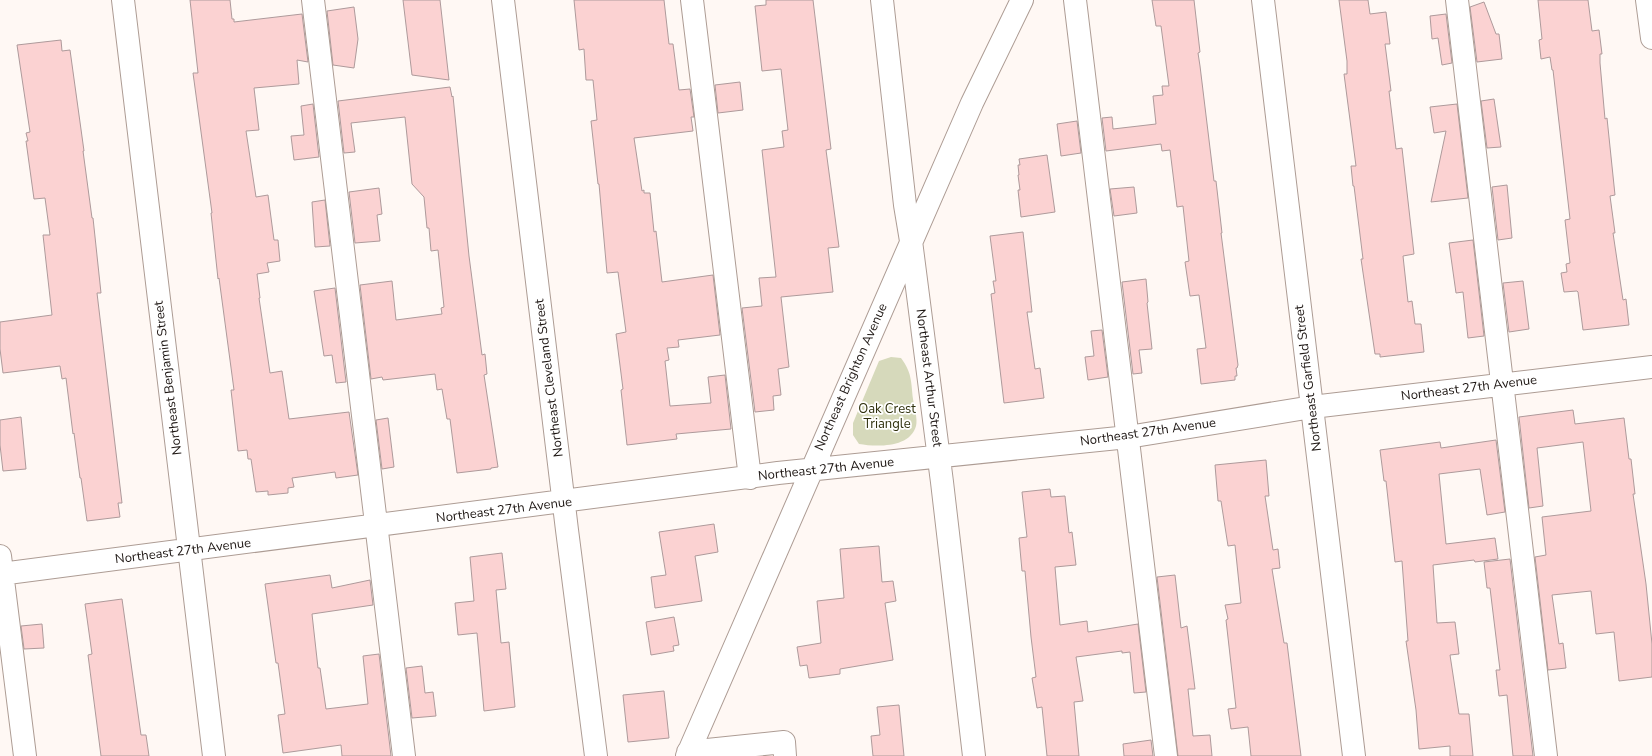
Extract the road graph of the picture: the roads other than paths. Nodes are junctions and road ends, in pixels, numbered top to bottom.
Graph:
1 (123, 0) edge
2 (314, 0) edge
3 (503, 0) edge
4 (692, 0) edge
5 (882, 0) edge
6 (1022, 0) edge
7 (1074, 0) edge
8 (1263, 0) edge
9 (1457, 0) edge
10 (1647, 0) edge
11 (1652, 38) edge
12 (911, 241) junction
13 (1652, 368) edge
14 (1503, 384) junction
15 (1312, 407) junction
16 (1128, 437) junction
17 (939, 457) junction
18 (810, 470) junction
19 (750, 478) junction
20 (563, 502) junction
21 (376, 526) junction
22 (189, 551) junction
23 (1, 568) edge
24 (687, 754) edge
25 (25, 756) edge
26 (214, 756) edge
27 (404, 756) edge
28 (596, 756) edge
29 (785, 756) edge
30 (974, 756) edge
31 (1166, 756) edge
32 (1354, 756) edge
33 (1546, 756) edge

1 - 22 street, Northeast Benjamin Street
2 - 21 street
3 - 20 street, Northeast Cleveland Street
4 - 19 street
5 - 12 street, Northeast Arthur Street
6 - 12 street, Northeast Brighton Avenue
7 - 16 street
8 - 15 street, Northeast Garfield Street
9 - 14 street
10 - 11 street
12 - 17 street, Northeast Arthur Street
12 - 18 street, Northeast Brighton Avenue
13 - 14 street, Northeast 27th Avenue
14 - 15 street, Northeast 27th Avenue
14 - 33 street
15 - 16 street, Northeast 27th Avenue
15 - 32 street, Northeast Garfield Street
16 - 17 street, Northeast 27th Avenue
16 - 31 street
17 - 18 street, Northeast 27th Avenue
17 - 30 street, Northeast Arthur Street
18 - 19 street, Northeast 27th Avenue
18 - 24 street, Northeast Brighton Avenue
19 - 20 street, Northeast 27th Avenue
20 - 21 street, Northeast 27th Avenue
20 - 28 street, Northeast Cleveland Street
21 - 22 street, Northeast 27th Avenue
21 - 27 street
22 - 23 street, Northeast 27th Avenue
22 - 26 street, Northeast Benjamin Street
23 - 25 street
24 - 29 street

